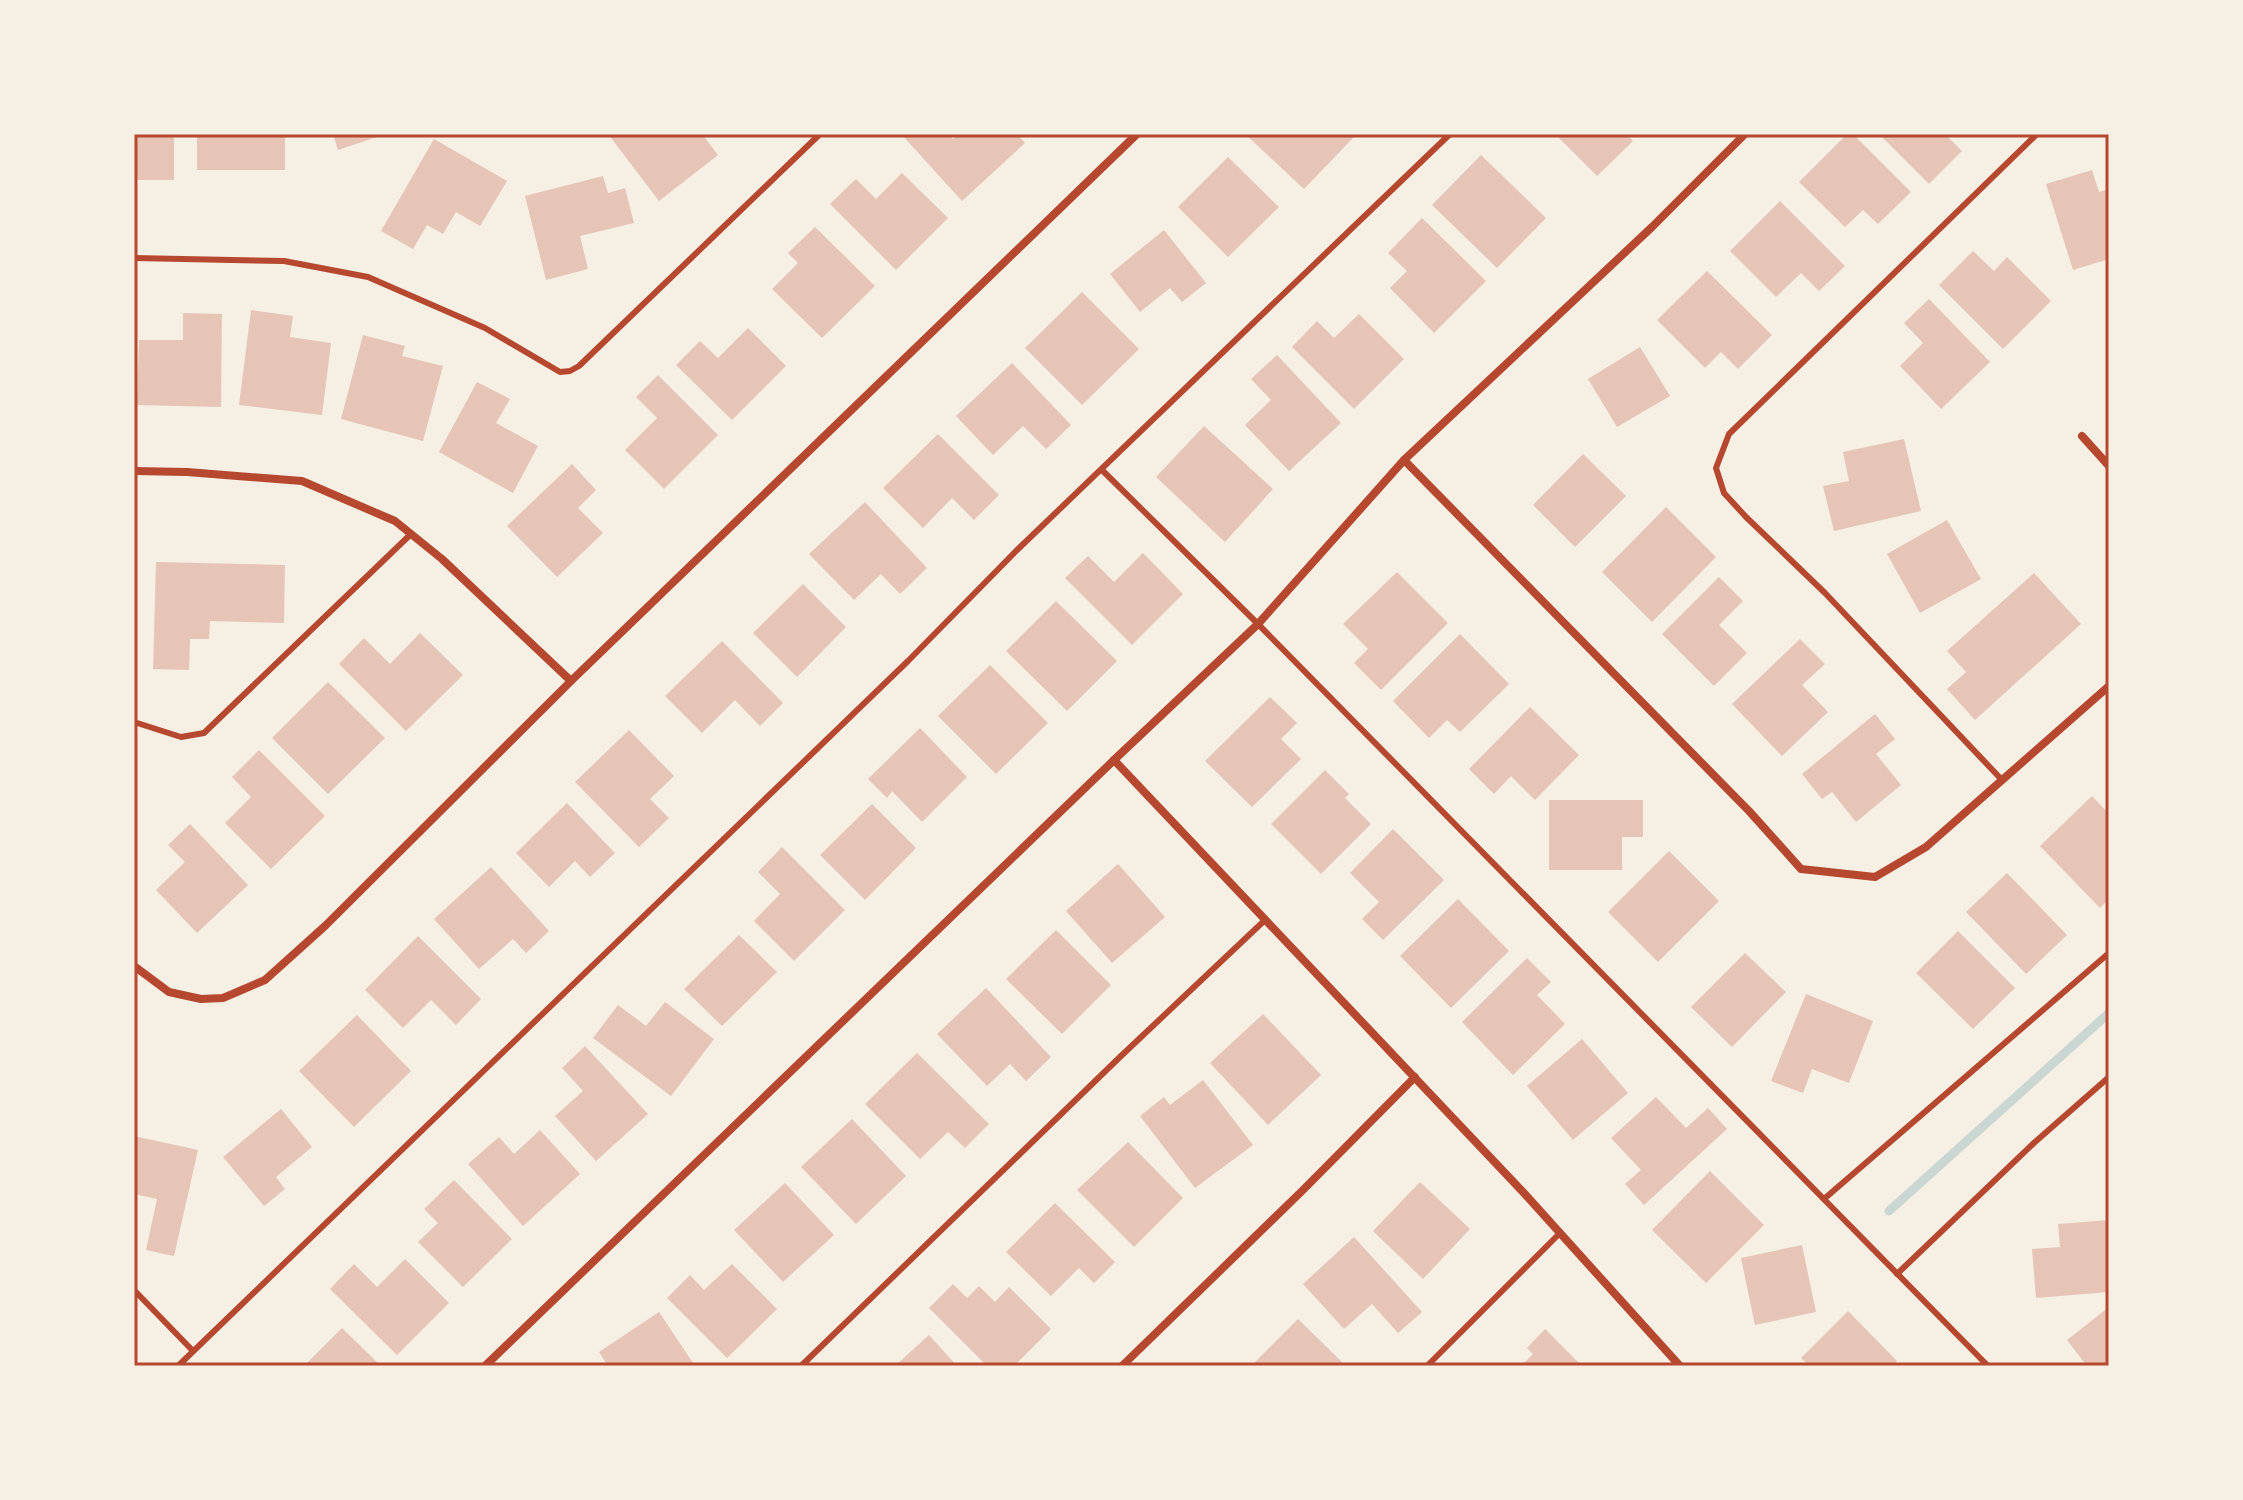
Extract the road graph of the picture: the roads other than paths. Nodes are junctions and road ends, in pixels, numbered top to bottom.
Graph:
1 (820, 134) edge
2 (1137, 134) edge
3 (1450, 134) edge
4 (1745, 134) edge
5 (2037, 134) edge
6 (134, 258) edge
7 (2082, 436) dead end
8 (1404, 460) junction
9 (2109, 466) edge
10 (1102, 470) junction
11 (134, 471) edge
12 (411, 534) junction
13 (1258, 624) junction
14 (571, 681) junction
15 (2109, 686) edge
16 (134, 722) edge
17 (1114, 760) junction
18 (2002, 780) junction
19 (1265, 920) junction
20 (2109, 953) edge
21 (134, 966) edge
22 (1415, 1077) junction
23 (2109, 1077) edge
24 (1824, 1199) junction
25 (1560, 1233) junction
26 (1897, 1274) junction
27 (134, 1290) edge
28 (193, 1351) junction
29 (178, 1366) edge
30 (485, 1366) edge
31 (801, 1366) edge
32 (1122, 1366) edge
33 (1427, 1366) edge
34 (1680, 1366) edge
35 (1988, 1366) edge

1 - 6 lane
2 - 14 street
3 - 10 lane
4 - 8 street
5 - 18 lane
7 - 9 street
8 - 13 street
8 - 18 street
10 - 13 lane
10 - 28 lane
11 - 12 street
12 - 14 street
12 - 16 lane
13 - 17 street
13 - 24 lane
14 - 21 street
15 - 18 street
17 - 19 street
17 - 30 street
19 - 22 street
19 - 31 lane
20 - 24 lane
22 - 25 street
22 - 32 street
23 - 26 lane
24 - 26 lane
25 - 33 lane
25 - 34 street
26 - 35 lane
27 - 28 lane
28 - 29 lane

